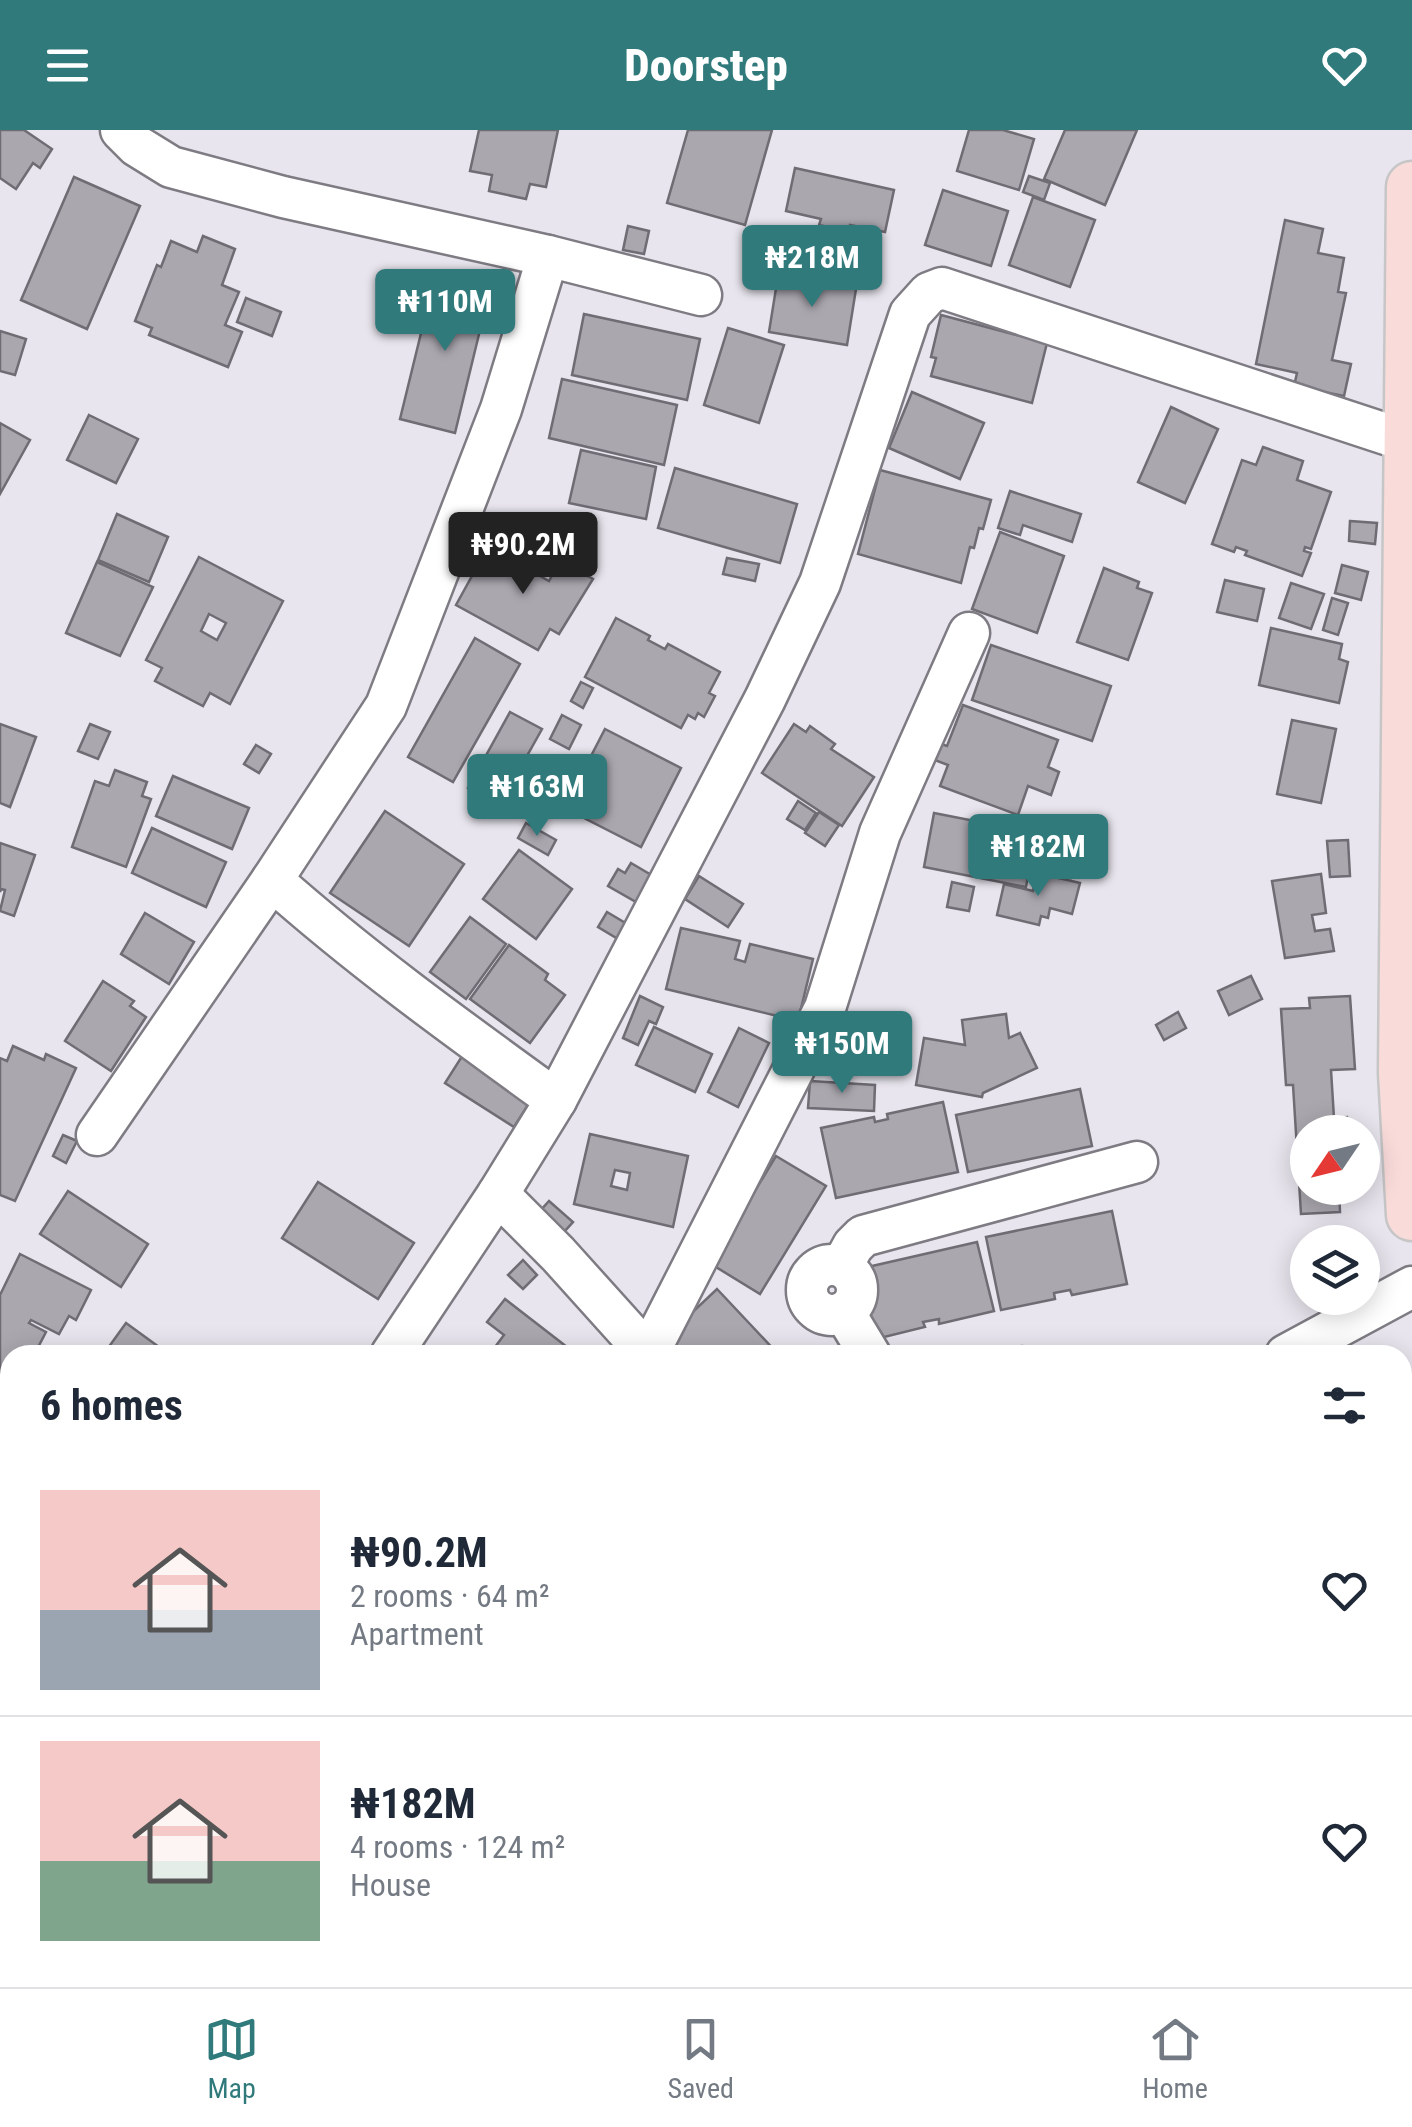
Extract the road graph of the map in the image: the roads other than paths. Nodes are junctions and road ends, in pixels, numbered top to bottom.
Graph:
1 (121, 130) edge
2 (1412, 187) edge
3 (548, 256) junction
4 (701, 295) dead end
5 (1410, 442) edge
6 (970, 633) dead end
7 (1410, 681) edge
8 (272, 880) junction
9 (556, 1100) junction
10 (97, 1136) dead end
11 (1137, 1162) dead end
12 (498, 1194) junction
13 (1412, 1216) edge
14 (1412, 1287) edge
15 (397, 1345) edge
16 (639, 1345) edge
17 (653, 1345) edge
18 (864, 1345) edge
19 (1305, 1345) edge

1 - 3 street
2 - 5 main road
3 - 4 street
3 - 8 street
5 - 7 main road
5 - 9 street
6 - 17 street
7 - 13 main road
8 - 9 street
8 - 10 street
9 - 12 street
11 - 18 street
12 - 15 street
12 - 16 street
14 - 19 street

